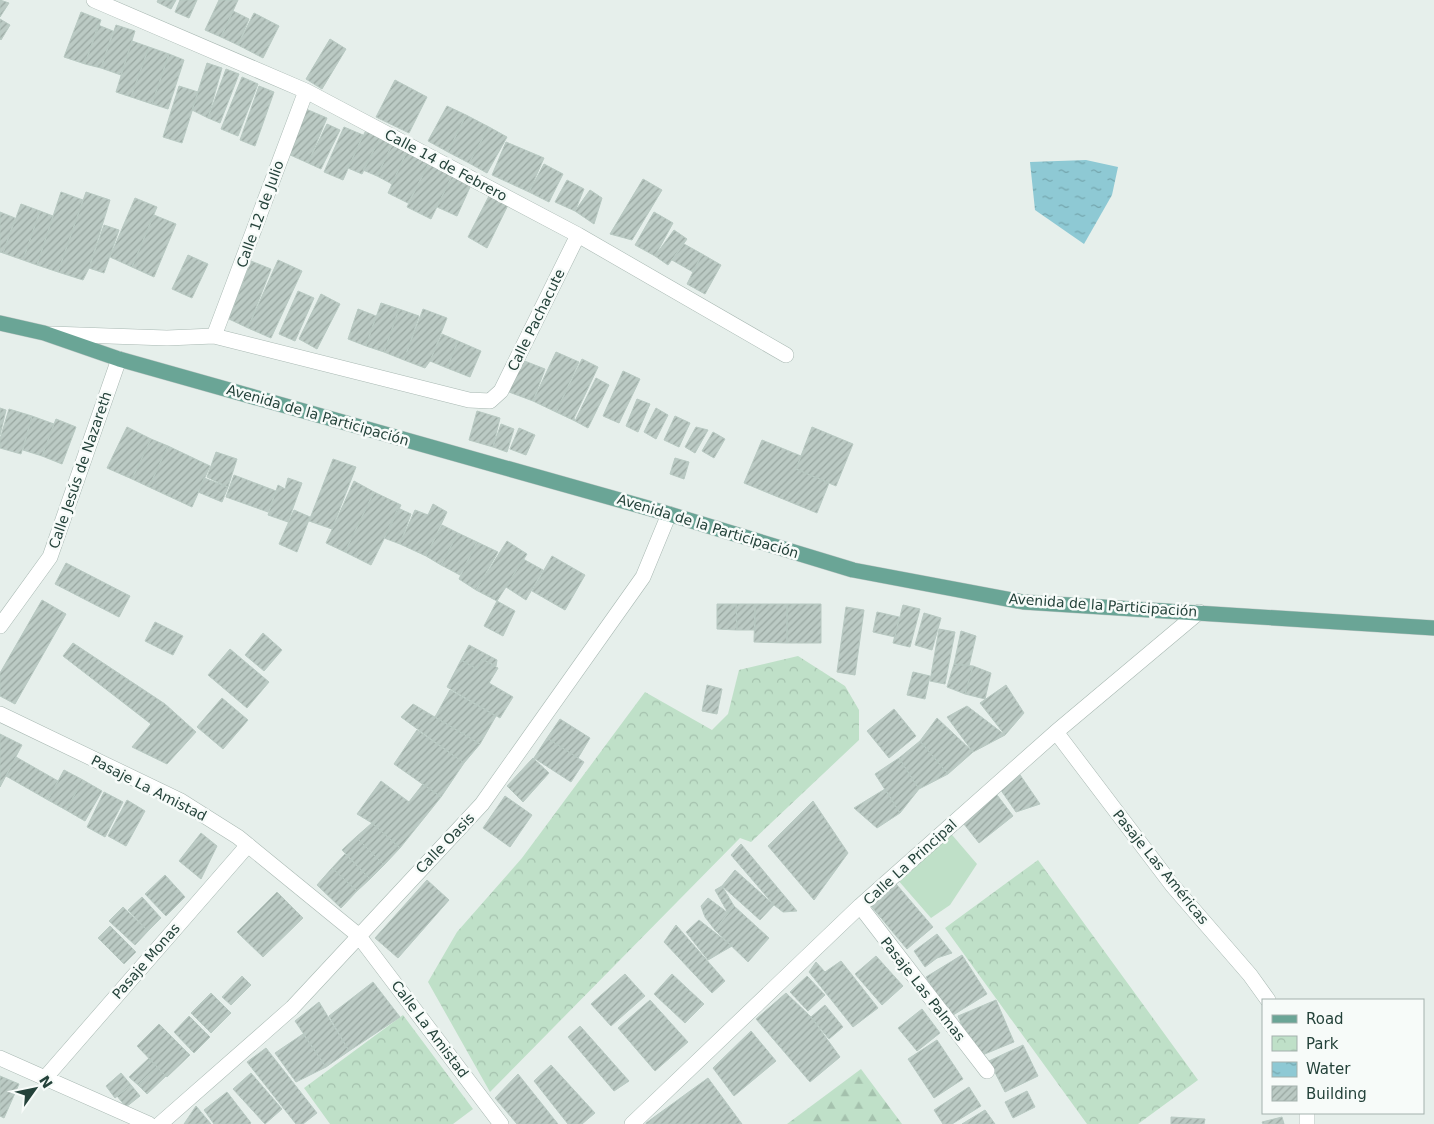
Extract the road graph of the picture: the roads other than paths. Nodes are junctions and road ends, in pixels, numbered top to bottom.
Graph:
1 (94, 0) edge
2 (306, 91) junction
3 (578, 235) junction
4 (0, 323) edge
5 (44, 333) junction
6 (214, 336) junction
7 (786, 355) dead end
8 (118, 359) junction
9 (669, 514) junction
10 (1199, 612) junction
11 (0, 626) edge
12 (1434, 628) edge
13 (0, 714) edge
14 (1056, 732) junction
15 (248, 845) junction
16 (860, 906) junction
17 (358, 935) junction
18 (1267, 999) edge
19 (0, 1058) edge
20 (987, 1071) dead end
21 (44, 1078) junction
22 (149, 1124) edge
23 (160, 1124) edge
24 (501, 1124) edge
25 (632, 1124) edge

1 - 2 street, Calle 14 de Febrero
2 - 3 street, Calle 14 de Febrero
2 - 6 street, Calle 12 de Julio
3 - 6 street, Calle Pachacute
3 - 7 street, Calle 14 de Febrero
4 - 5 main road, Avenida de la Participación
5 - 6 street
5 - 8 main road, Avenida de la Participación
8 - 9 main road, Avenida de la Participación
8 - 11 street, Calle Jesús de Nazareth
9 - 10 main road, Avenida de la Participación
9 - 17 street, Calle Oasis
10 - 12 main road, Avenida de la Participación
10 - 14 street, Calle La Principal
13 - 15 street, Pasaje La Amistad
14 - 16 street, Calle La Principal
14 - 18 street, Pasaje Las Américas
15 - 17 street, Pasaje La Amistad
15 - 21 street, Pasaje Monas
16 - 20 street, Pasaje Las Palmas
16 - 25 street, Calle La Principal
17 - 23 street, Calle Oasis
17 - 24 street, Calle La Amistad
19 - 21 street
21 - 22 street

